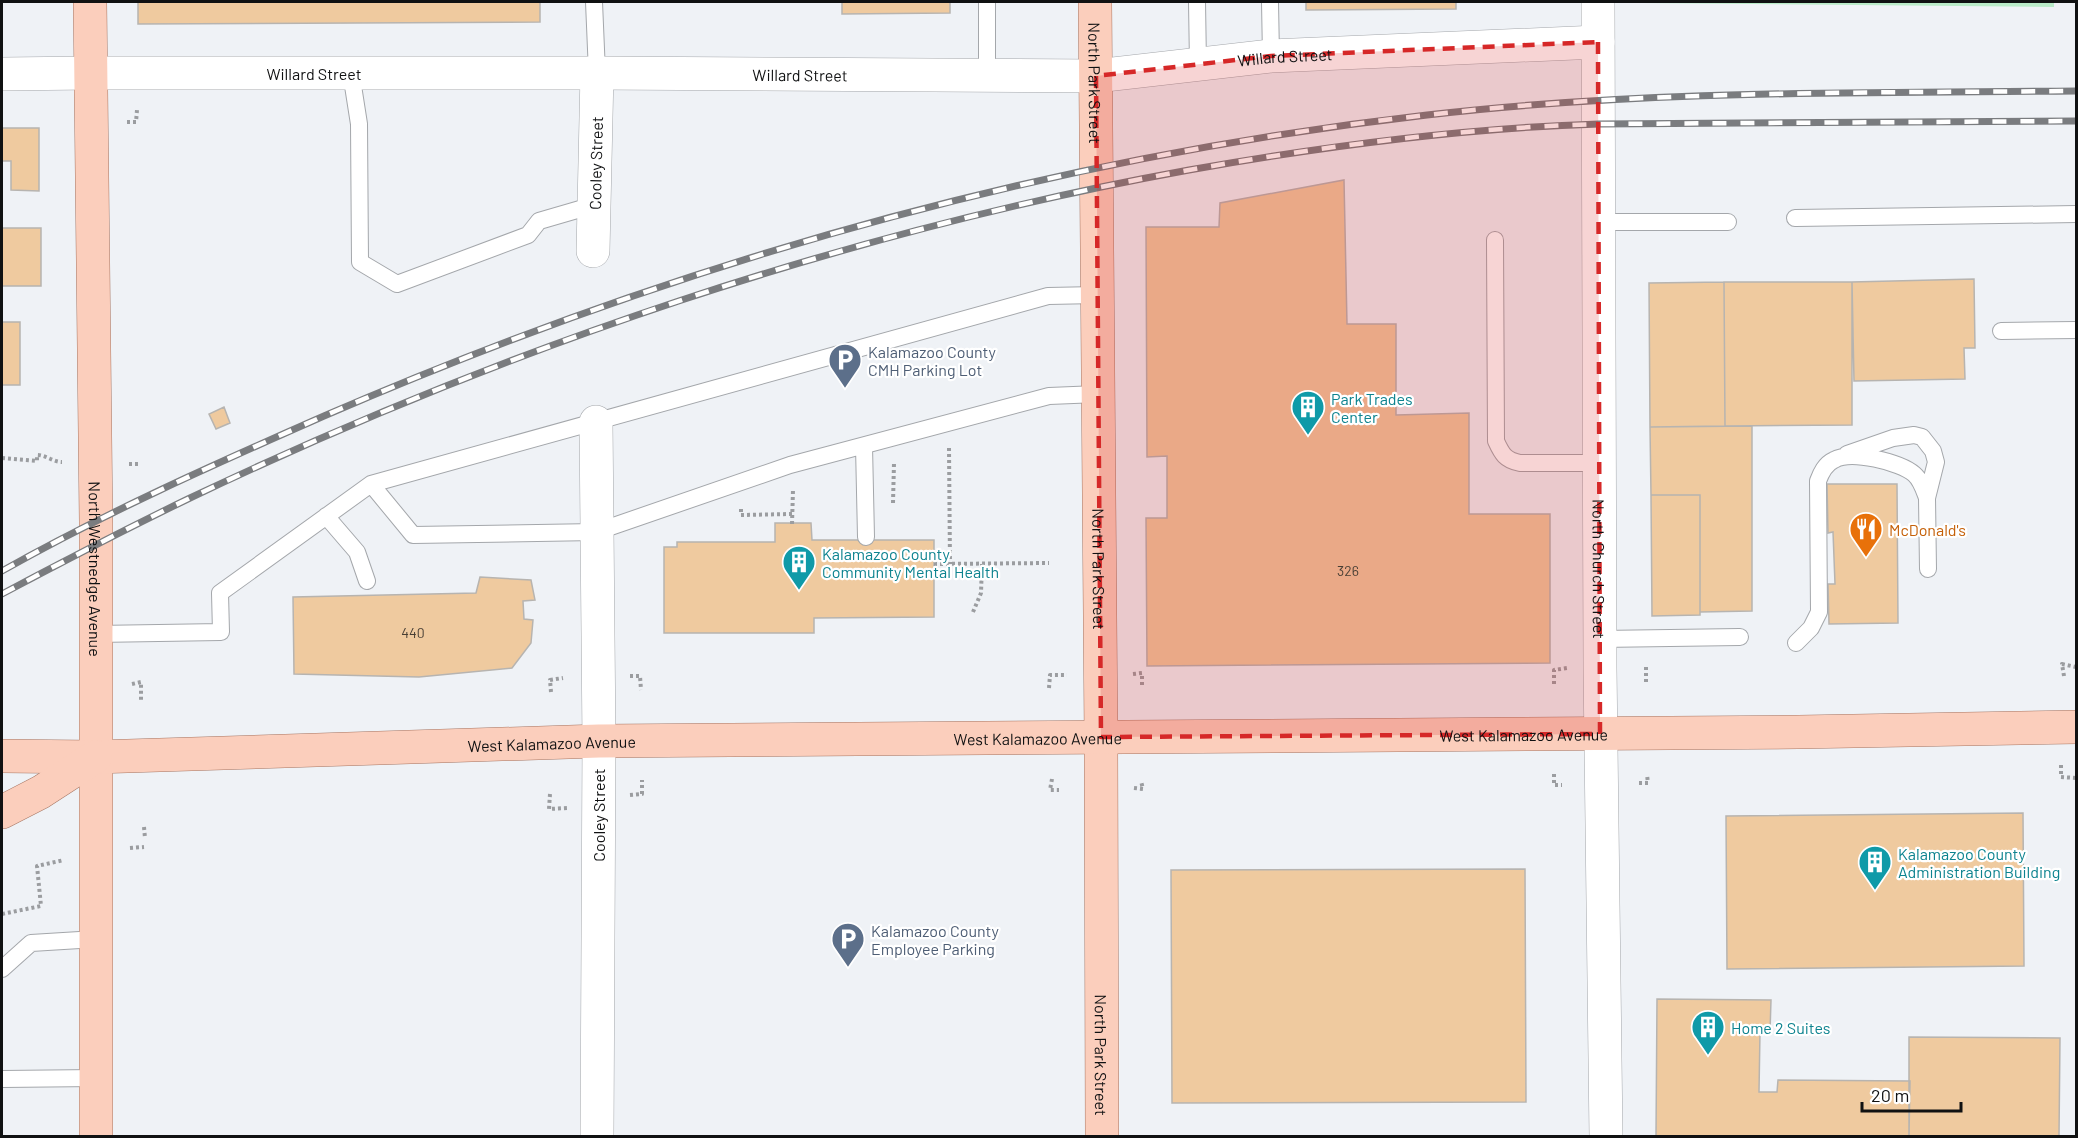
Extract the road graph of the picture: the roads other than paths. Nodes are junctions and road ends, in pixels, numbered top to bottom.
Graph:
1 (90, 2) edge
2 (594, 2) edge
3 (987, 2) edge
4 (1095, 2) edge
5 (1197, 2) edge
6 (1270, 2) edge
7 (1598, 2) edge
8 (1598, 42) junction
9 (1271, 56) junction
10 (1198, 64) junction
11 (90, 73) junction
12 (351, 73) junction
13 (597, 73) junction
14 (2, 74) edge
15 (987, 76) junction
16 (1096, 76) junction
17 (594, 205) junction
18 (2076, 214) edge
19 (1795, 218) dead end
20 (1599, 222) junction
21 (1728, 222) dead end
22 (1495, 240) dead end
23 (593, 251) dead end
24 (1097, 296) junction
25 (2076, 330) edge
26 (2001, 331) dead end
27 (1098, 394) junction
28 (596, 422) junction
29 (864, 446) junction
30 (1835, 459) junction
31 (1600, 463) junction
32 (371, 484) junction
33 (1927, 498) junction
34 (327, 516) junction
35 (596, 532) junction
36 (866, 537) dead end
37 (1928, 569) dead end
38 (368, 580) dead end
39 (96, 634) junction
40 (1740, 637) dead end
41 (1600, 639) junction
42 (1796, 644) dead end
43 (2076, 727) edge
44 (1600, 734) junction
45 (1101, 737) junction
46 (599, 741) junction
47 (2, 756) edge
48 (95, 757) junction
49 (2, 812) edge
50 (96, 939) junction
51 (2, 969) edge
52 (96, 1078) junction
53 (2, 1079) edge
54 (96, 1137) edge
55 (597, 1137) edge
56 (1102, 1137) edge
57 (1606, 1137) edge

1 - 11 main road, North Westnedge Avenue
2 - 13 lane
3 - 15 lane
4 - 16 main road, North Park Street
5 - 10 lane
6 - 9 lane
7 - 8 street, North Church Street
8 - 9 street, Willard Street
8 - 20 street, North Church Street
9 - 10 street, Willard Street
10 - 16 street, Willard Street
11 - 12 street, Willard Street
11 - 14 street, Willard Street
11 - 39 main road, North Westnedge Avenue
12 - 13 street, Willard Street
12 - 17 lane
13 - 15 street, Willard Street
13 - 17 street, Cooley Street
15 - 16 street, Willard Street
16 - 24 main road, North Park Street
17 - 23 street, Cooley Street
18 - 19 lane
20 - 21 lane
20 - 31 street, North Church Street
22 - 31 lane
24 - 27 main road, North Park Street
24 - 28 lane
25 - 26 lane
27 - 29 lane
27 - 45 main road, North Park Street
28 - 32 lane
28 - 35 street, Cooley Street
29 - 35 lane
29 - 36 lane
30 - 33 lane
30 - 33 lane
30 - 42 lane
31 - 41 street, North Church Street
32 - 34 lane
32 - 35 lane
33 - 37 lane
34 - 38 lane
34 - 39 lane
35 - 46 street, Cooley Street
39 - 48 main road, North Westnedge Avenue
40 - 41 lane
41 - 44 street, North Church Street
43 - 44 main road, West Kalamazoo Avenue
44 - 45 main road, West Kalamazoo Avenue
44 - 57 street, North Church Street
45 - 46 main road, West Kalamazoo Avenue
45 - 56 main road, North Park Street
46 - 48 main road, West Kalamazoo Avenue
46 - 55 street, Cooley Street
47 - 48 main road, West Kalamazoo Avenue
48 - 49 main road
48 - 50 main road, North Westnedge Avenue
50 - 51 lane
50 - 52 main road, North Westnedge Avenue
52 - 53 lane
52 - 54 main road, North Westnedge Avenue

